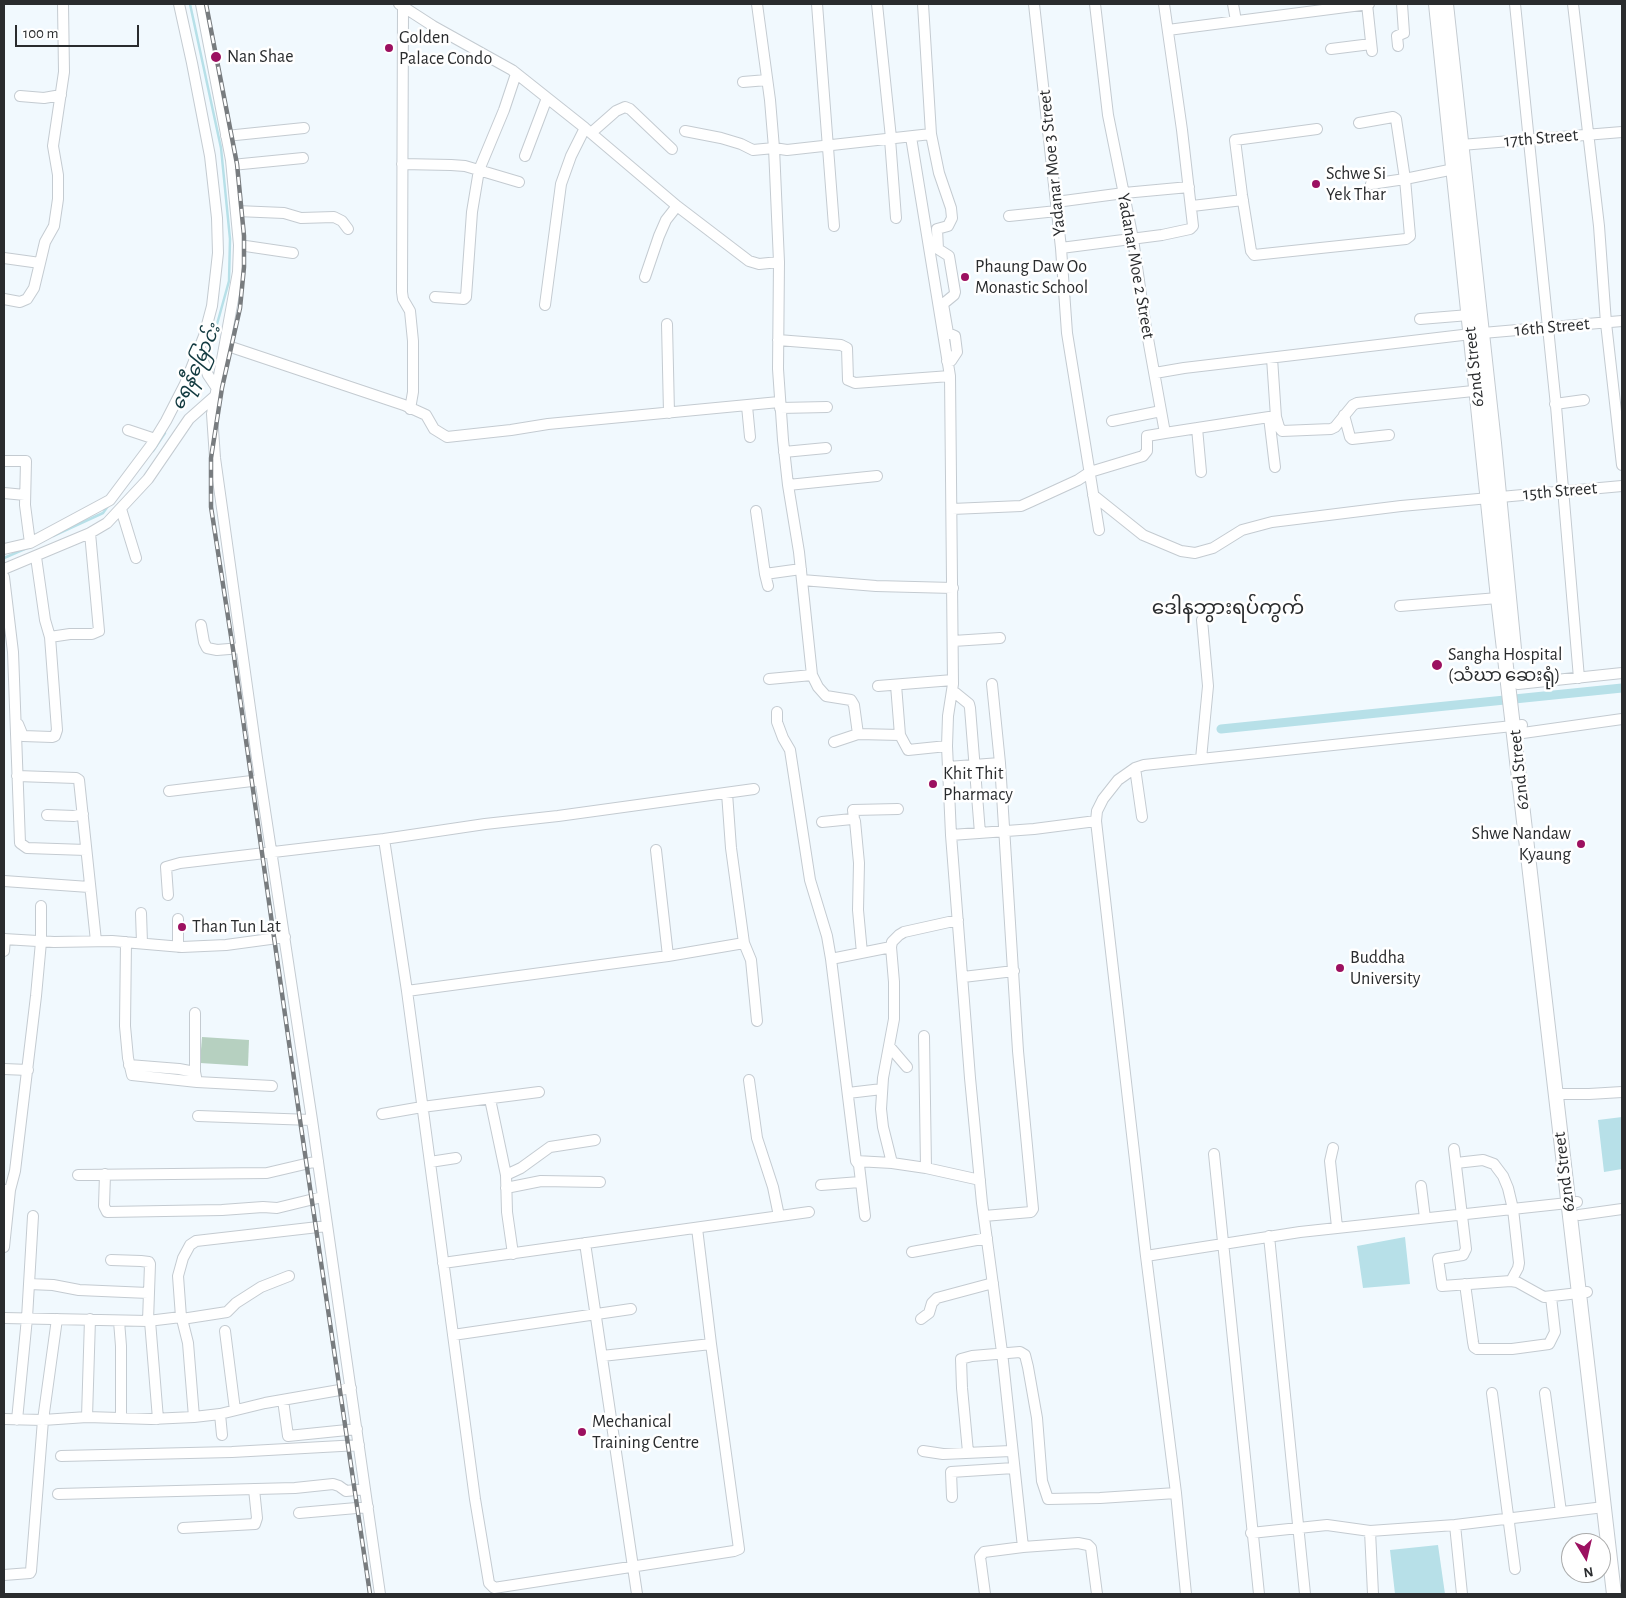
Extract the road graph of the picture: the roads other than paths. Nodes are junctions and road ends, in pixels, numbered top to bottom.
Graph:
1 (63, 4) edge
2 (179, 4) edge
3 (200, 4) edge
4 (757, 4) edge
5 (817, 4) edge
6 (877, 4) edge
7 (923, 4) edge
8 (1034, 4) edge
9 (1095, 4) edge
10 (1164, 4) edge
11 (1233, 4) edge
12 (1368, 4) edge
13 (1402, 4) edge
14 (1436, 4) edge
15 (1446, 4) edge
16 (1514, 4) edge
17 (1573, 4) edge
18 (401, 6) edge
19 (1236, 21) junction
20 (1168, 30) junction
21 (1398, 46) dead end
22 (1331, 49) dead end
23 (516, 74) junction
24 (767, 80) junction
25 (743, 82) dead end
26 (61, 95) junction
27 (20, 96) dead end
28 (547, 98) junction
29 (1359, 122) dead end
30 (304, 128) dead end
31 (1317, 129) dead end
32 (588, 131) junction
33 (685, 131) dead end
34 (1622, 132) edge
35 (931, 134) junction
36 (1588, 134) junction
37 (226, 136) junction
38 (911, 137) junction
39 (891, 138) junction
40 (1529, 140) junction
41 (829, 145) junction
42 (1461, 145) junction
43 (774, 148) junction
44 (672, 149) dead end
45 (525, 156) dead end
46 (303, 158) dead end
47 (402, 164) junction
48 (232, 165) junction
49 (1458, 169) junction
50 (479, 170) junction
51 (1405, 179) junction
52 (519, 182) dead end
53 (1371, 184) dead end
54 (1189, 187) junction
55 (1124, 193) junction
56 (1243, 200) junction
57 (677, 206) junction
58 (1057, 206) junction
59 (1192, 206) junction
60 (237, 212) junction
61 (1009, 216) dead end
62 (896, 218) dead end
63 (834, 226) dead end
64 (348, 228) dead end
65 (1133, 239) junction
66 (239, 245) junction
67 (1061, 248) junction
68 (293, 253) dead end
69 (4, 258) edge
70 (779, 262) junction
71 (40, 263) junction
72 (644, 277) dead end
73 (435, 297) dead end
74 (4, 299) edge
75 (546, 305) dead end
76 (1469, 315) junction
77 (1420, 319) dead end
78 (1622, 321) edge
79 (1606, 323) junction
80 (667, 324) dead end
81 (1547, 328) junction
82 (1476, 334) junction
83 (778, 340) junction
84 (225, 345) junction
85 (200, 351) junction
86 (1272, 358) junction
87 (947, 361) junction
88 (1155, 373) junction
89 (950, 376) junction
90 (215, 390) junction
91 (1482, 390) junction
92 (1584, 400) dead end
93 (1555, 404) junction
94 (780, 405) junction
95 (747, 406) junction
96 (827, 406) dead end
97 (410, 409) junction
98 (1162, 411) junction
99 (669, 413) junction
100 (1344, 415) junction
101 (1272, 417) junction
102 (1112, 421) dead end
103 (1197, 428) junction
104 (128, 430) dead end
105 (1165, 433) junction
106 (1389, 435) dead end
107 (750, 437) dead end
108 (155, 439) junction
109 (826, 448) dead end
110 (784, 452) junction
111 (4, 461) edge
112 (1622, 466) edge
113 (1275, 467) dead end
114 (1090, 472) junction
115 (1201, 472) dead end
116 (877, 476) dead end
117 (788, 485) junction
118 (1622, 486) edge
119 (1562, 490) junction
120 (4, 493) edge
121 (25, 495) junction
122 (1093, 495) junction
123 (1493, 497) junction
124 (121, 509) junction
125 (952, 509) junction
126 (756, 511) dead end
127 (1099, 530) dead end
128 (90, 534) junction
129 (30, 543) junction
130 (4, 548) edge
131 (36, 557) junction
132 (136, 558) dead end
133 (4, 569) edge
134 (801, 569) junction
135 (765, 574) junction
136 (4, 577) edge
137 (802, 580) junction
138 (768, 586) dead end
139 (953, 588) junction
140 (1498, 598) junction
141 (1400, 606) dead end
142 (1202, 620) dead end
143 (201, 625) dead end
144 (50, 637) junction
145 (1000, 638) dead end
146 (953, 641) junction
147 (241, 648) junction
148 (1622, 673) edge
149 (812, 675) junction
150 (1579, 678) junction
151 (769, 679) dead end
152 (953, 680) junction
153 (992, 684) dead end
154 (896, 685) junction
155 (878, 686) dead end
156 (1515, 689) junction
157 (953, 691) junction
158 (777, 712) dead end
159 (15, 716) junction
160 (1622, 719) edge
161 (1519, 724) junction
162 (858, 734) junction
163 (900, 734) junction
164 (834, 742) dead end
165 (947, 746) junction
166 (1201, 759) junction
167 (1000, 763) junction
168 (975, 765) junction
169 (948, 767) junction
170 (1135, 768) junction
171 (17, 776) junction
172 (260, 780) junction
173 (754, 789) dead end
174 (169, 791) dead end
175 (727, 793) junction
176 (898, 809) dead end
177 (47, 814) dead end
178 (83, 814) junction
179 (1142, 817) dead end
180 (854, 819) junction
181 (1096, 821) junction
182 (822, 822) dead end
183 (1004, 832) junction
184 (980, 833) junction
185 (951, 835) junction
186 (384, 839) junction
187 (86, 850) junction
188 (656, 850) dead end
189 (272, 852) junction
190 (4, 881) edge
191 (89, 887) junction
192 (168, 895) dead end
193 (41, 906) dead end
194 (141, 913) dead end
195 (178, 919) dead end
196 (958, 920) junction
197 (285, 937) junction
198 (4, 939) edge
199 (96, 941) junction
200 (42, 942) junction
201 (126, 942) junction
202 (142, 943) junction
203 (744, 943) junction
204 (178, 947) junction
205 (891, 948) junction
206 (4, 951) edge
207 (862, 953) junction
208 (668, 956) junction
209 (831, 959) junction
210 (1014, 971) junction
211 (963, 977) junction
212 (407, 991) junction
213 (195, 1013) dead end
214 (757, 1021) dead end
215 (924, 1036) dead end
216 (889, 1046) junction
217 (907, 1066) dead end
218 (4, 1069) edge
219 (28, 1070) junction
220 (196, 1077) junction
221 (749, 1080) dead end
222 (272, 1086) dead end
223 (882, 1089) junction
224 (539, 1092) dead end
225 (1622, 1092) edge
226 (848, 1093) junction
227 (1560, 1094) junction
228 (490, 1099) junction
229 (422, 1107) junction
230 (382, 1114) dead end
231 (198, 1116) dead end
232 (312, 1120) junction
233 (594, 1140) dead end
234 (1334, 1148) dead end
235 (1454, 1149) dead end
236 (1214, 1154) dead end
237 (456, 1158) dead end
238 (318, 1161) junction
239 (856, 1161) junction
240 (430, 1162) junction
241 (892, 1163) junction
242 (1456, 1163) junction
243 (926, 1168) junction
244 (105, 1174) junction
245 (78, 1175) dead end
246 (506, 1175) junction
247 (980, 1180) junction
248 (600, 1182) dead end
249 (860, 1182) junction
250 (821, 1186) dead end
251 (1421, 1186) dead end
252 (506, 1188) junction
253 (7, 1190) edge
254 (322, 1197) junction
255 (1575, 1206) junction
256 (1622, 1208) edge
257 (1514, 1209) junction
258 (808, 1212) dead end
259 (1462, 1215) junction
260 (33, 1216) dead end
261 (779, 1216) junction
262 (865, 1216) dead end
263 (984, 1216) junction
264 (1426, 1218) junction
265 (327, 1226) junction
266 (697, 1228) junction
267 (1337, 1228) junction
268 (1269, 1236) junction
269 (987, 1238) junction
270 (585, 1243) junction
271 (1222, 1243) junction
272 (4, 1247) edge
273 (912, 1252) dead end
274 (513, 1254) junction
275 (1146, 1256) junction
276 (111, 1260) dead end
277 (443, 1263) junction
278 (288, 1276) dead end
279 (1511, 1281) junction
280 (993, 1283) junction
281 (29, 1284) junction
282 (1465, 1284) junction
283 (1583, 1292) junction
284 (148, 1293) junction
285 (1551, 1297) junction
286 (631, 1309) dead end
287 (595, 1314) junction
288 (4, 1318) edge
289 (27, 1318) junction
290 (182, 1318) junction
291 (57, 1319) junction
292 (90, 1319) junction
293 (921, 1319) dead end
294 (119, 1320) junction
295 (149, 1321) junction
296 (225, 1331) dead end
297 (453, 1335) junction
298 (711, 1344) junction
299 (1002, 1352) junction
300 (602, 1356) junction
301 (1595, 1385) junction
302 (350, 1388) junction
303 (1492, 1393) dead end
304 (1545, 1393) dead end
305 (283, 1400) junction
306 (235, 1410) junction
307 (220, 1414) junction
308 (194, 1416) junction
309 (87, 1417) junction
310 (121, 1417) junction
311 (158, 1419) junction
312 (4, 1420) edge
313 (17, 1420) junction
314 (43, 1420) junction
315 (357, 1429) junction
316 (222, 1434) dead end
317 (288, 1436) junction
318 (359, 1445) junction
319 (290, 1448) junction
320 (923, 1451) dead end
321 (968, 1452) junction
322 (1011, 1452) junction
323 (61, 1456) dead end
324 (1014, 1468) junction
325 (254, 1489) junction
326 (366, 1489) junction
327 (1176, 1493) junction
328 (58, 1494) dead end
329 (952, 1497) dead end
330 (368, 1506) junction
331 (1604, 1507) junction
332 (1561, 1512) junction
333 (299, 1514) dead end
334 (1509, 1518) junction
335 (1456, 1525) junction
336 (1299, 1527) junction
337 (183, 1528) dead end
338 (1370, 1531) junction
339 (1251, 1533) junction
340 (1613, 1543) junction
341 (1022, 1547) junction
342 (633, 1566) junction
343 (1515, 1569) dead end
344 (4, 1575) edge
345 (1622, 1584) edge
346 (380, 1594) edge
347 (637, 1594) edge
348 (985, 1594) edge
349 (1097, 1594) edge
350 (1186, 1594) edge
351 (1259, 1594) edge
352 (1305, 1594) edge
353 (1373, 1594) edge
354 (1462, 1594) edge
355 (1614, 1594) edge

1 - 26 street
2 - 85 street
3 - 37 street
4 - 24 street
5 - 41 street
6 - 39 street
7 - 35 street
8 - 58 street, Yadanar Moe 3 Street
9 - 55 street, Yadanar Moe 2 Street
10 - 20 street
11 - 19 street
12 - 19 street
12 - 22 street
13 - 21 street
14 - 49 main road, 62nd Street
15 - 42 main road, 62nd Street
16 - 40 street
17 - 36 street
18 - 23 street
18 - 47 street
19 - 20 street
20 - 54 street
23 - 28 street
23 - 50 street
24 - 25 street
24 - 43 street
26 - 27 street
26 - 71 street
28 - 32 street
28 - 45 street
29 - 51 street
30 - 37 street
31 - 56 street
32 - 44 street
32 - 57 street
32 - 75 street
33 - 43 street
34 - 36 street, 17th Street
35 - 38 street
35 - 87 street
36 - 40 street, 17th Street
36 - 79 street
37 - 48 street
38 - 39 street
38 - 87 street
39 - 41 street
39 - 62 street
40 - 42 street, 17th Street
40 - 81 street
41 - 43 street
41 - 63 street
42 - 49 main road, 62nd Street
43 - 70 street
46 - 48 street
47 - 50 street
47 - 97 street
48 - 60 street
49 - 51 street
49 - 76 main road, 62nd Street
49 - 82 main road, 62nd Street
50 - 52 street
50 - 73 street
51 - 53 street
51 - 56 street
54 - 55 street
54 - 59 street
55 - 58 street
55 - 65 street, Yadanar Moe 2 Street
56 - 59 street
57 - 70 street
57 - 72 street
58 - 61 street
58 - 67 street, Yadanar Moe 3 Street
59 - 65 street
60 - 64 street
60 - 66 street
65 - 67 street
65 - 88 street, Yadanar Moe 2 Street
66 - 68 street
66 - 84 street
67 - 114 street, Yadanar Moe 3 Street
69 - 71 street
70 - 83 street
71 - 74 street
76 - 77 street
76 - 82 main road, 62nd Street
78 - 79 street, 16th Street
79 - 81 street, 16th Street
79 - 112 street
80 - 99 street
81 - 82 street, 16th Street
81 - 93 street
82 - 86 street, 16th Street
82 - 91 main road, 62nd Street
83 - 89 street
83 - 94 street
84 - 90 street
84 - 97 street
85 - 90 street
85 - 108 street
86 - 88 street, 16th Street
86 - 101 street
87 - 89 street
88 - 98 street, Yadanar Moe 2 Street
89 - 125 street
90 - 124 street
90 - 147 street
91 - 100 street
91 - 123 main road, 62nd Street
92 - 93 street
93 - 119 street
94 - 95 street
94 - 96 street
94 - 110 street
95 - 99 street
95 - 107 street
97 - 99 street
98 - 102 street
98 - 105 street, Yadanar Moe 2 Street
100 - 101 street
100 - 106 street
101 - 103 street
101 - 113 street
103 - 105 street
103 - 115 street
104 - 108 street
105 - 114 street
108 - 129 street
109 - 110 street
110 - 117 street
111 - 121 street
114 - 122 street, Yadanar Moe 3 Street
114 - 125 street
116 - 117 street
117 - 134 street
118 - 119 street, 15th Street
119 - 123 street, 15th Street
119 - 150 street
120 - 121 street
121 - 129 street
122 - 123 street
122 - 127 street, Yadanar Moe 3 Street
123 - 140 main road, 62nd Street
123 - 156 main road, 62nd Street
124 - 128 street
124 - 132 street
125 - 139 street
126 - 135 street
128 - 131 street
128 - 144 street
129 - 130 street
131 - 133 street
131 - 144 street
134 - 135 street
134 - 137 street
135 - 138 street
136 - 159 street
137 - 139 street
137 - 149 street
139 - 146 street
140 - 141 street
140 - 156 main road, 62nd Street
142 - 166 street
143 - 147 street
144 - 159 street
145 - 146 street
146 - 152 street
147 - 172 street
148 - 150 street
149 - 151 street
149 - 162 street
150 - 156 street
152 - 154 street
152 - 157 street
153 - 167 street
154 - 155 street
154 - 163 street
156 - 161 main road, 62nd Street
157 - 165 street
157 - 168 street
158 - 209 street
159 - 171 street
160 - 161 street
161 - 166 street
161 - 227 main road, 62nd Street
162 - 163 street
162 - 164 street
163 - 165 street
165 - 169 street
166 - 170 street
167 - 168 street
167 - 183 street
168 - 169 street
168 - 184 street
169 - 185 street
170 - 179 street
170 - 181 street
171 - 178 street
171 - 187 street
172 - 174 street
172 - 189 street
173 - 175 street
175 - 186 street
175 - 203 street
176 - 180 street
177 - 178 street
178 - 187 street
180 - 182 street
180 - 207 street
181 - 183 street
181 - 275 street
183 - 184 street
183 - 210 street
184 - 185 street
185 - 196 street
186 - 189 street
186 - 212 street
187 - 191 street
188 - 208 street
189 - 192 street
189 - 197 street
190 - 191 street
191 - 199 street
193 - 200 street
194 - 202 street
195 - 204 street
196 - 205 street
196 - 211 street
197 - 204 street
197 - 232 street
198 - 200 street
198 - 206 street
199 - 200 street
199 - 201 street
200 - 219 street
201 - 202 street
201 - 220 street
202 - 204 street
203 - 208 street
203 - 214 street
205 - 207 street
205 - 216 street
207 - 209 street
208 - 212 street
209 - 226 street
210 - 211 street
210 - 263 street
211 - 247 street
212 - 229 street
213 - 220 street
215 - 243 street
216 - 217 street
216 - 223 street
218 - 219 street
219 - 253 street
220 - 222 street
221 - 261 street
223 - 226 street
223 - 241 street
224 - 228 street
225 - 227 street
226 - 239 street
227 - 255 main road, 62nd Street
228 - 229 street
228 - 246 street
229 - 230 street
229 - 240 street
231 - 232 street
232 - 238 street
233 - 246 street
234 - 267 street
235 - 242 street
236 - 271 street
237 - 240 street
238 - 244 street
238 - 254 street
239 - 241 street
239 - 249 street
240 - 277 street
241 - 243 street
242 - 257 street
242 - 259 street
243 - 247 street
244 - 245 street
244 - 254 street
246 - 252 street
247 - 263 street
248 - 252 street
249 - 250 street
249 - 262 street
251 - 264 street
252 - 274 street
253 - 272 street
254 - 265 street
255 - 256 street
255 - 257 street
255 - 283 main road, 62nd Street
257 - 259 street
257 - 279 street
258 - 261 street
259 - 264 street
259 - 282 street
260 - 281 street
261 - 266 street
263 - 269 street
264 - 267 street
265 - 290 street
265 - 302 street
266 - 270 street
266 - 298 street
267 - 268 street
268 - 271 street
268 - 336 street
269 - 273 street
269 - 280 street
270 - 274 street
270 - 287 street
271 - 275 street
271 - 339 street
274 - 277 street
275 - 327 street
276 - 284 street
277 - 297 street
278 - 290 street
279 - 282 street
279 - 285 street
280 - 293 street
280 - 299 street
281 - 284 street
281 - 289 street
282 - 285 street
283 - 285 street
283 - 301 main road, 62nd Street
284 - 295 street
286 - 287 street
287 - 297 street
287 - 300 street
288 - 289 street
289 - 291 street
289 - 313 street
290 - 295 street
290 - 308 street
291 - 292 street
291 - 314 street
292 - 294 street
292 - 309 street
294 - 295 street
294 - 310 street
295 - 311 street
296 - 306 street
297 - 342 street
298 - 300 street
298 - 342 street
299 - 321 street
299 - 322 street
299 - 327 street
300 - 342 street
301 - 331 main road, 62nd Street
301 - 340 main road, 62nd Street
302 - 305 street
302 - 315 street
303 - 334 street
304 - 332 street
305 - 306 street
305 - 317 street
306 - 307 street
307 - 308 street
307 - 316 street
308 - 311 street
309 - 310 street
309 - 314 street
310 - 311 street
312 - 313 street
313 - 314 street
314 - 344 street
315 - 317 street
315 - 318 street
317 - 319 street
318 - 319 street
318 - 326 street
319 - 323 street
320 - 321 street
321 - 322 street
322 - 324 street
324 - 329 street
324 - 341 street
325 - 326 street
325 - 328 street
325 - 337 street
326 - 330 street
327 - 350 street
330 - 333 street
330 - 346 street
331 - 332 street
331 - 340 main road, 62nd Street
332 - 334 street
334 - 335 street
334 - 343 street
335 - 338 street
335 - 354 street
336 - 338 street
336 - 339 street
336 - 352 street
338 - 353 street
339 - 351 street
340 - 345 main road, 62nd Street
340 - 355 main road, 62nd Street
341 - 348 street
341 - 349 street
342 - 347 street

